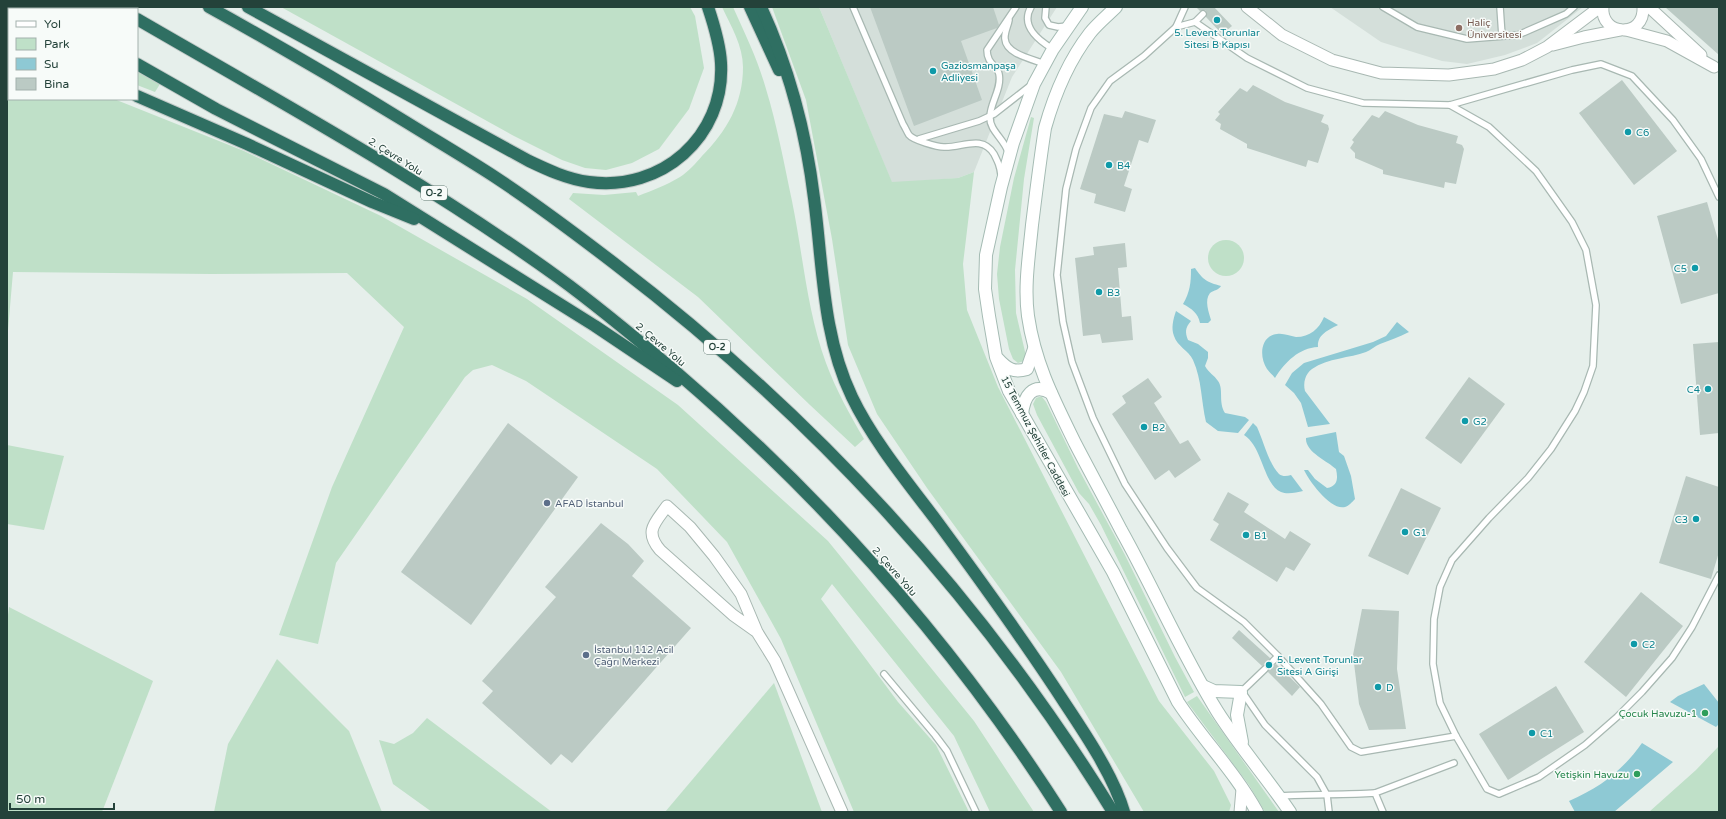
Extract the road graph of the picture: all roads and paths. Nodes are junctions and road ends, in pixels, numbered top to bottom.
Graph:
1 (209, 7) edge
2 (248, 7) edge
3 (708, 7) edge
4 (750, 7) edge
5 (761, 7) edge
6 (854, 7) edge
7 (1016, 7) edge
8 (1031, 7) edge
9 (1046, 7) edge
10 (1082, 7) edge
11 (1116, 7) edge
12 (1185, 7) edge
13 (1247, 7) edge
14 (1383, 7) edge
15 (1500, 7) edge
16 (1574, 7) edge
17 (1602, 7) edge
18 (1643, 7) edge
19 (1649, 7) edge
20 (1203, 14) dead end
21 (1010, 17) junction
22 (138, 20) edge
23 (1195, 22) junction
24 (1068, 26) junction
25 (1176, 27) junction
26 (1623, 30) junction
27 (1502, 36) junction
28 (1547, 47) junction
29 (1053, 49) junction
30 (1045, 64) junction
31 (138, 65) edge
32 (1716, 69) edge
33 (1034, 84) junction
34 (138, 96) edge
35 (795, 102) junction
36 (1450, 105) junction
37 (990, 116) junction
38 (919, 140) junction
39 (1010, 156) junction
40 (1001, 187) junction
41 (1719, 197) edge
42 (438, 228) junction
43 (1034, 349) junction
44 (996, 357) junction
45 (1051, 393) junction
46 (709, 400) junction
47 (1022, 414) junction
48 (1719, 575) edge
49 (757, 632) junction
50 (1278, 656) junction
51 (1273, 661) dead end
52 (1265, 669) dead end
53 (884, 674) dead end
54 (1203, 686) junction
55 (1241, 692) junction
56 (1456, 736) junction
57 (1244, 749) junction
58 (1454, 762) dead end
59 (1242, 789) junction
60 (1376, 793) junction
61 (1327, 795) junction
62 (1279, 796) junction
63 (842, 812) edge
64 (976, 812) edge
65 (1061, 812) edge
66 (1113, 812) edge
67 (1124, 812) edge
68 (1240, 812) edge
69 (1257, 812) edge
70 (1290, 812) edge
71 (1329, 812) edge
72 (1383, 812) edge

1 - 66 highway, O-2
2 - 3 highway
4 - 35 highway
5 - 35 highway
6 - 38 lane
7 - 21 lane
8 - 29 lane
9 - 24 lane
10 - 24 main road, 15 Temmuz Şehitler Caddesi
11 - 43 main road
12 - 25 lane
13 - 28 street
14 - 27 lane
15 - 27 lane
16 - 27 lane
17 - 26 street
17 - 28 street
18 - 26 street
19 - 32 street
20 - 23 lane
21 - 30 lane
21 - 37 lane
22 - 46 highway, 2. Çevre Yolu / O-2
23 - 25 lane
23 - 36 lane
24 - 29 main road, 15 Temmuz Şehitler Caddesi
25 - 50 lane
26 - 28 street
26 - 32 street
29 - 30 main road, 15 Temmuz Şehitler Caddesi
30 - 33 main road, 15 Temmuz Şehitler Caddesi
31 - 42 highway
33 - 37 lane
33 - 39 main road, 15 Temmuz Şehitler Caddesi
34 - 42 highway
35 - 67 highway
36 - 41 lane
36 - 56 lane
37 - 38 lane
37 - 39 lane
38 - 40 lane
39 - 40 main road, 15 Temmuz Şehitler Caddesi
40 - 44 main road, 15 Temmuz Şehitler Caddesi
42 - 46 highway
43 - 44 main road
43 - 45 main road
44 - 47 main road, 15 Temmuz Şehitler Caddesi
45 - 47 main road
45 - 54 main road
46 - 65 highway, 2. Çevre Yolu / O-2
47 - 59 main road, 15 Temmuz Şehitler Caddesi
48 - 56 lane
49 - 49 street
49 - 63 street
50 - 51 lane
50 - 56 lane
52 - 55 lane
53 - 64 lane
54 - 55 main road
54 - 57 main road
55 - 57 main road
55 - 61 lane
57 - 62 main road
58 - 60 lane
59 - 68 street
59 - 69 main road, 15 Temmuz Şehitler Caddesi
60 - 61 lane
60 - 72 lane
61 - 62 lane
61 - 71 lane
62 - 70 main road

